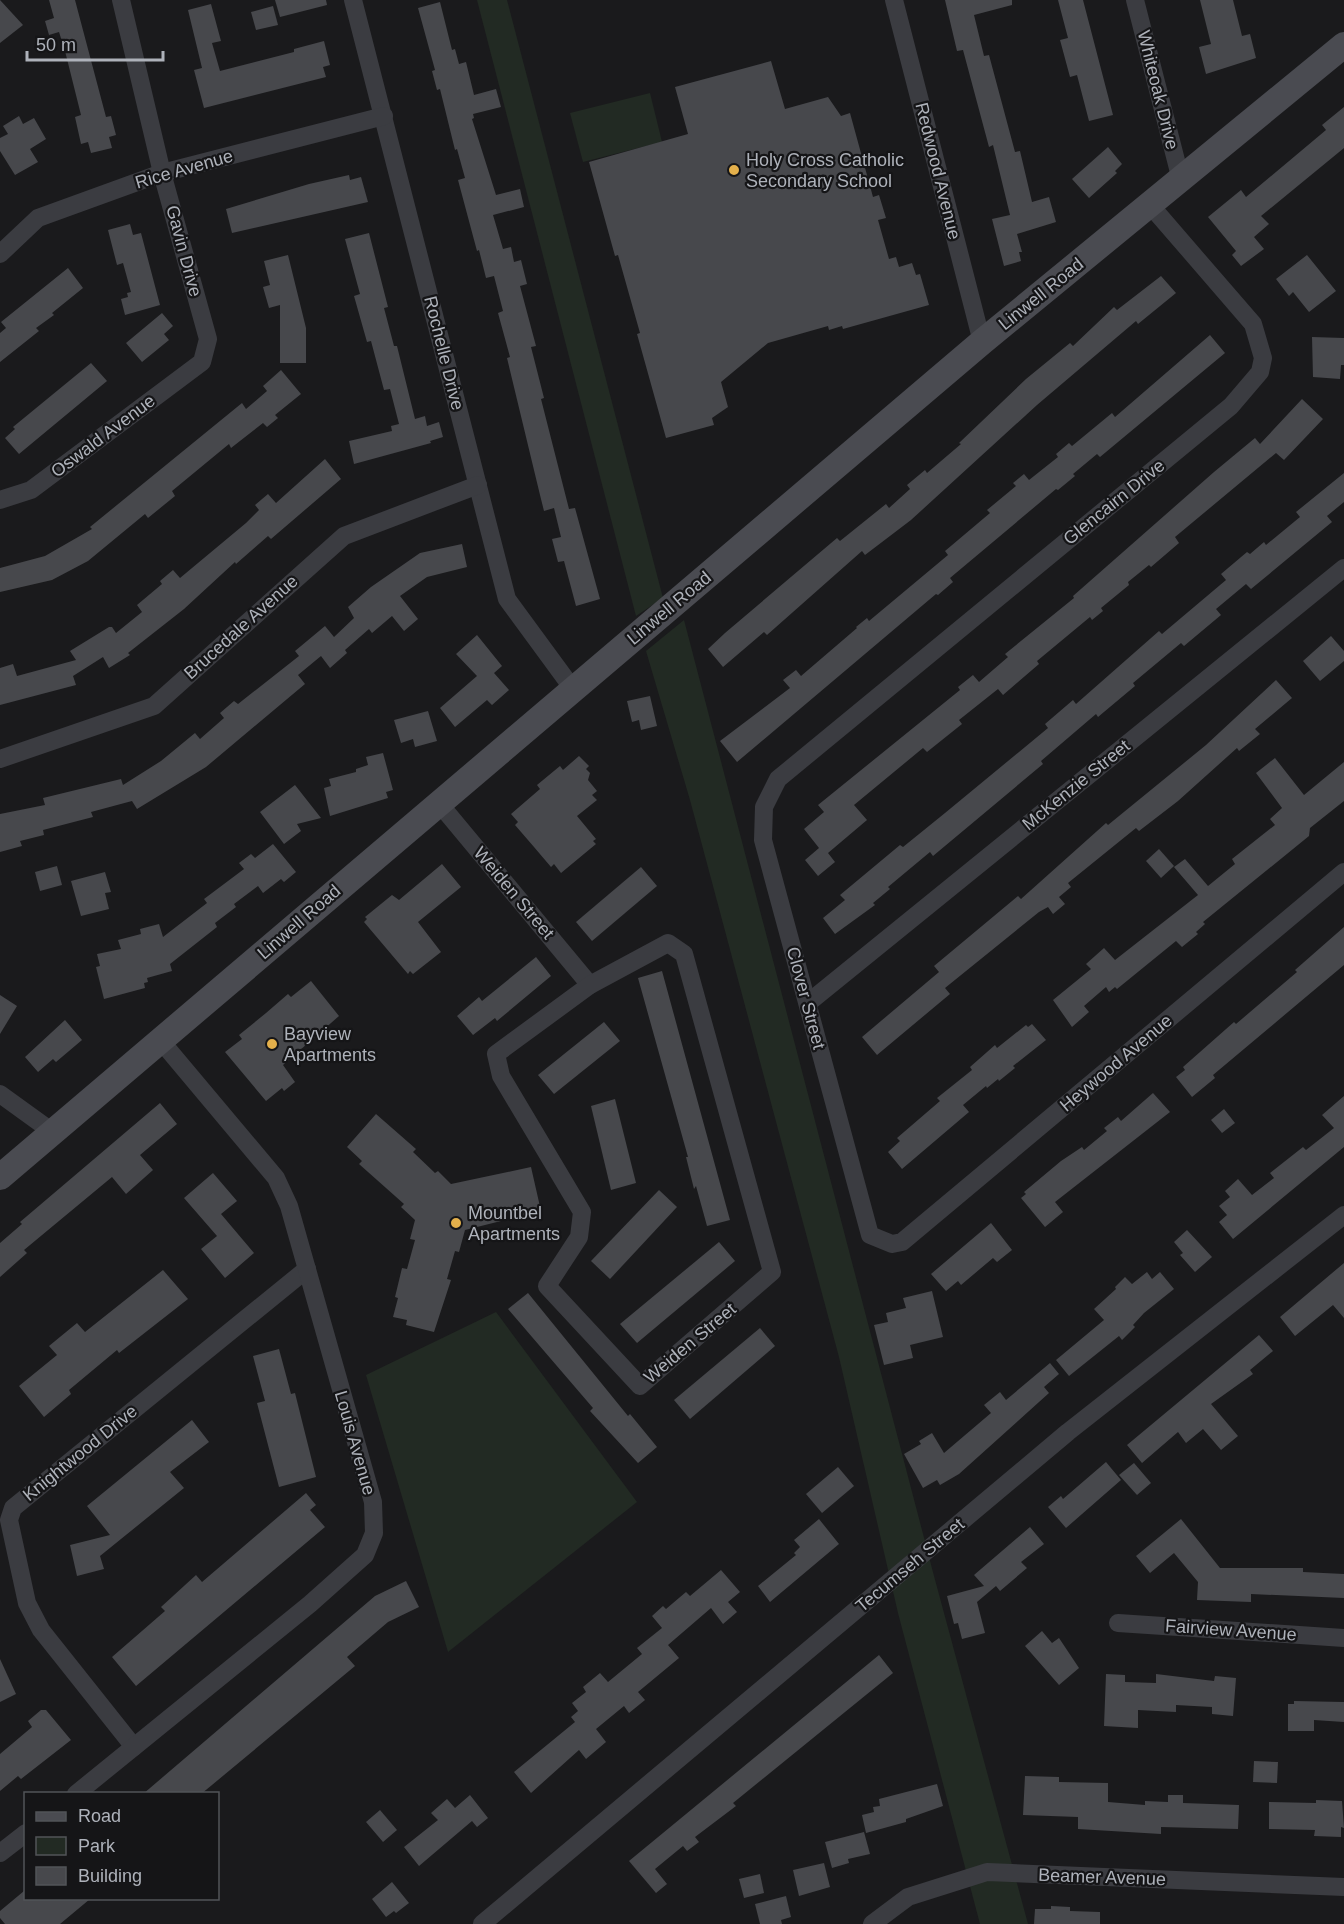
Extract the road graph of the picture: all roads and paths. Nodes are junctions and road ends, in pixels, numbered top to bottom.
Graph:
1 (121, 0) edge
2 (353, 0) edge
3 (894, 0) edge
4 (1135, 0) edge
5 (1344, 45) edge
6 (384, 116) junction
7 (162, 173) junction
8 (1181, 180) junction
9 (1151, 206) junction
10 (0, 254) edge
11 (982, 342) junction
12 (202, 362) joint
13 (478, 486) junction
14 (0, 500) edge
15 (1344, 568) edge
16 (573, 689) junction
17 (804, 758) joint
18 (0, 759) edge
19 (438, 802) junction
20 (1344, 872) edge
21 (590, 985) junction
22 (808, 1003) junction
23 (160, 1041) junction
24 (0, 1094) edge
25 (54, 1133) junction
26 (0, 1177) edge
27 (1344, 1215) edge
28 (884, 1241) joint
29 (307, 1269) junction
30 (1118, 1623) dead end
31 (1344, 1638) edge
32 (134, 1747) junction
33 (78, 1792) edge
34 (24, 1835) edge
35 (0, 1853) edge
36 (1344, 1887) edge
37 (482, 1924) edge
38 (872, 1924) edge

1 - 7 street, Gavin Drive
2 - 6 street, Rochelle Drive
3 - 11 street, Redwood Avenue
4 - 8 street, Whiteoak Drive
5 - 8 main road, Linwell Road
6 - 7 street, Rice Avenue
6 - 13 street, Rochelle Drive
7 - 10 street, Rice Avenue
7 - 12 street, Gavin Drive
8 - 9 main road, Linwell Road
9 - 11 main road, Linwell Road
9 - 17 street, Glencairn Drive
11 - 16 main road, Linwell Road
12 - 14 street, Oswald Avenue
13 - 16 street, Rochelle Drive
13 - 18 street, Brucedale Avenue
15 - 22 street, McKenzie Street
16 - 19 main road, Linwell Road
17 - 22 street, Clover Street
19 - 21 street, Weiden Street
19 - 23 main road, Linwell Road
20 - 28 street, Heywood Avenue
21 - 21 street, Weiden Street
22 - 28 street, Clover Street
23 - 25 main road, Linwell Road
23 - 29 street, Louis Avenue
24 - 25 street
25 - 26 main road, Linwell Road
27 - 37 street, Tecumseh Street
29 - 32 street, Louis Avenue
29 - 32 street, Knightwood Drive
30 - 31 street, Fairview Avenue
32 - 33 street, Louis Avenue
34 - 35 street
36 - 38 street, Beamer Avenue

